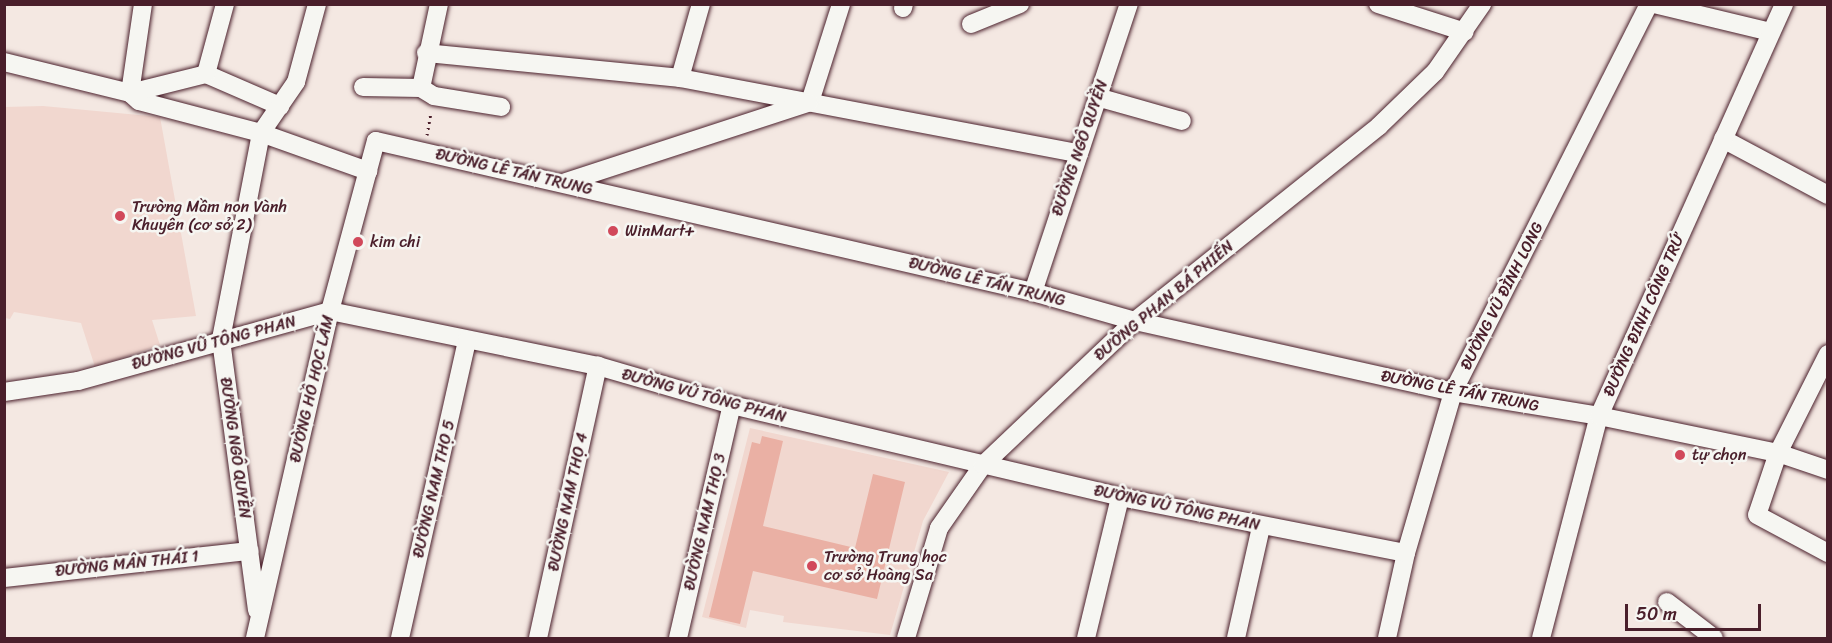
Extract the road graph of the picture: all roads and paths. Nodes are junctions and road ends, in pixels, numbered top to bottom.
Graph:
1 (143, 4) edge
2 (225, 4) edge
3 (317, 4) edge
4 (439, 4) edge
5 (701, 4) edge
6 (841, 4) edge
7 (1020, 4) edge
8 (1129, 4) edge
9 (1378, 4) edge
10 (1482, 4) edge
11 (1649, 4) edge
12 (1654, 4) edge
13 (1784, 4) edge
14 (971, 24) dead end
15 (1465, 32) junction
16 (1772, 32) junction
17 (426, 53) junction
18 (4, 62) edge
19 (207, 74) junction
20 (680, 78) junction
21 (363, 87) dead end
22 (427, 92) junction
23 (130, 93) junction
24 (1097, 97) junction
25 (810, 102) junction
26 (280, 106) junction
27 (501, 107) dead end
28 (1182, 122) dead end
29 (261, 134) junction
30 (1723, 139) junction
31 (376, 141) joint
32 (424, 152) junction
33 (1076, 153) junction
34 (368, 171) junction
35 (565, 183) junction
36 (1827, 195) edge
37 (1033, 291) junction
38 (330, 311) junction
39 (1135, 321) junction
40 (220, 339) junction
41 (467, 340) junction
42 (1827, 354) edge
43 (598, 366) junction
44 (4, 392) edge
45 (1454, 392) junction
46 (732, 405) junction
47 (1599, 416) junction
48 (1778, 453) junction
49 (983, 465) junction
50 (1827, 470) edge
51 (1120, 497) junction
52 (1261, 526) junction
53 (250, 551) junction
54 (1406, 553) junction
55 (1827, 553) edge
56 (4, 578) edge
57 (1667, 602) dead end
58 (257, 630) edge
59 (400, 639) edge
60 (538, 639) edge
61 (678, 639) edge
62 (906, 639) edge
63 (1086, 639) edge
64 (1236, 639) edge
65 (1387, 639) edge
66 (1541, 639) edge
67 (1714, 639) edge

1 - 23 street
2 - 19 street
3 - 26 street, ĐƯỜNG NGÔ QUYỀN
4 - 17 street
5 - 20 street
6 - 25 street
7 - 14 street
8 - 24 street, ĐƯỜNG NGÔ QUYỀN
9 - 15 street
10 - 15 street, ĐƯỜNG PHAN BÁ PHIẾN
11 - 45 street, ĐƯỜNG VŨ ĐÌNH LONG
12 - 16 street
13 - 16 street, ĐƯỜNG ĐINH CÔNG TRỨ
15 - 39 street, ĐƯỜNG PHAN BÁ PHIẾN
16 - 30 street, ĐƯỜNG ĐINH CÔNG TRỨ
17 - 20 street
17 - 22 street
18 - 23 street
19 - 23 street
19 - 26 street
20 - 25 street
21 - 22 street
22 - 27 street
22 - 32 path
23 - 29 street
24 - 28 street
24 - 33 street, ĐƯỜNG NGÔ QUYỀN
25 - 33 street
25 - 35 street
26 - 29 street, ĐƯỜNG NGÔ QUYỀN
29 - 34 street
29 - 40 street, ĐƯỜNG NGÔ QUYỀN
30 - 36 street
30 - 47 street, ĐƯỜNG ĐINH CÔNG TRỨ
31 - 32 street, ĐƯỜNG LÊ TẤN TRUNG
31 - 34 street, ĐƯỜNG HỒ HỌC LÃM
32 - 35 street, ĐƯỜNG LÊ TẤN TRUNG
33 - 37 street, ĐƯỜNG NGÔ QUYỀN
34 - 38 street, ĐƯỜNG HỒ HỌC LÃM
35 - 37 street, ĐƯỜNG LÊ TẤN TRUNG
37 - 39 street, ĐƯỜNG LÊ TẤN TRUNG
38 - 40 street, ĐƯỜNG VŨ TÔNG PHAN
38 - 41 street, ĐƯỜNG VŨ TÔNG PHAN
38 - 58 street, ĐƯỜNG HỒ HỌC LÃM
39 - 45 street, ĐƯỜNG LÊ TẤN TRUNG
39 - 49 street, ĐƯỜNG PHAN BÁ PHIẾN
40 - 44 street, ĐƯỜNG VŨ TÔNG PHAN
40 - 53 street, ĐƯỜNG NGÔ QUYỀN
41 - 43 street, ĐƯỜNG VŨ TÔNG PHAN
41 - 59 street, ĐƯỜNG NAM THỌ 5
42 - 48 street
43 - 46 street, ĐƯỜNG VŨ TÔNG PHAN
43 - 60 street, ĐƯỜNG NAM THỌ 4
45 - 47 street, ĐƯỜNG LÊ TẤN TRUNG
45 - 54 street, ĐƯỜNG VŨ ĐÌNH LONG
46 - 49 street, ĐƯỜNG VŨ TÔNG PHAN
46 - 61 street, ĐƯỜNG NAM THỌ 3
47 - 48 street, ĐƯỜNG LÊ TẤN TRUNG
47 - 66 street, ĐƯỜNG ĐINH CÔNG TRỨ
48 - 50 street, ĐƯỜNG LÊ TẤN TRUNG
48 - 55 street
49 - 51 street, ĐƯỜNG VŨ TÔNG PHAN
49 - 62 street, ĐƯỜNG PHAN BÁ PHIẾN
51 - 52 street, ĐƯỜNG VŨ TÔNG PHAN
51 - 63 street
52 - 54 street, ĐƯỜNG VŨ TÔNG PHAN
52 - 64 street
53 - 56 street, ĐƯỜNG MÂN THÁI 1
53 - 58 street, ĐƯỜNG NGÔ QUYỀN
54 - 65 street, ĐƯỜNG VŨ ĐÌNH LONG
57 - 67 street

